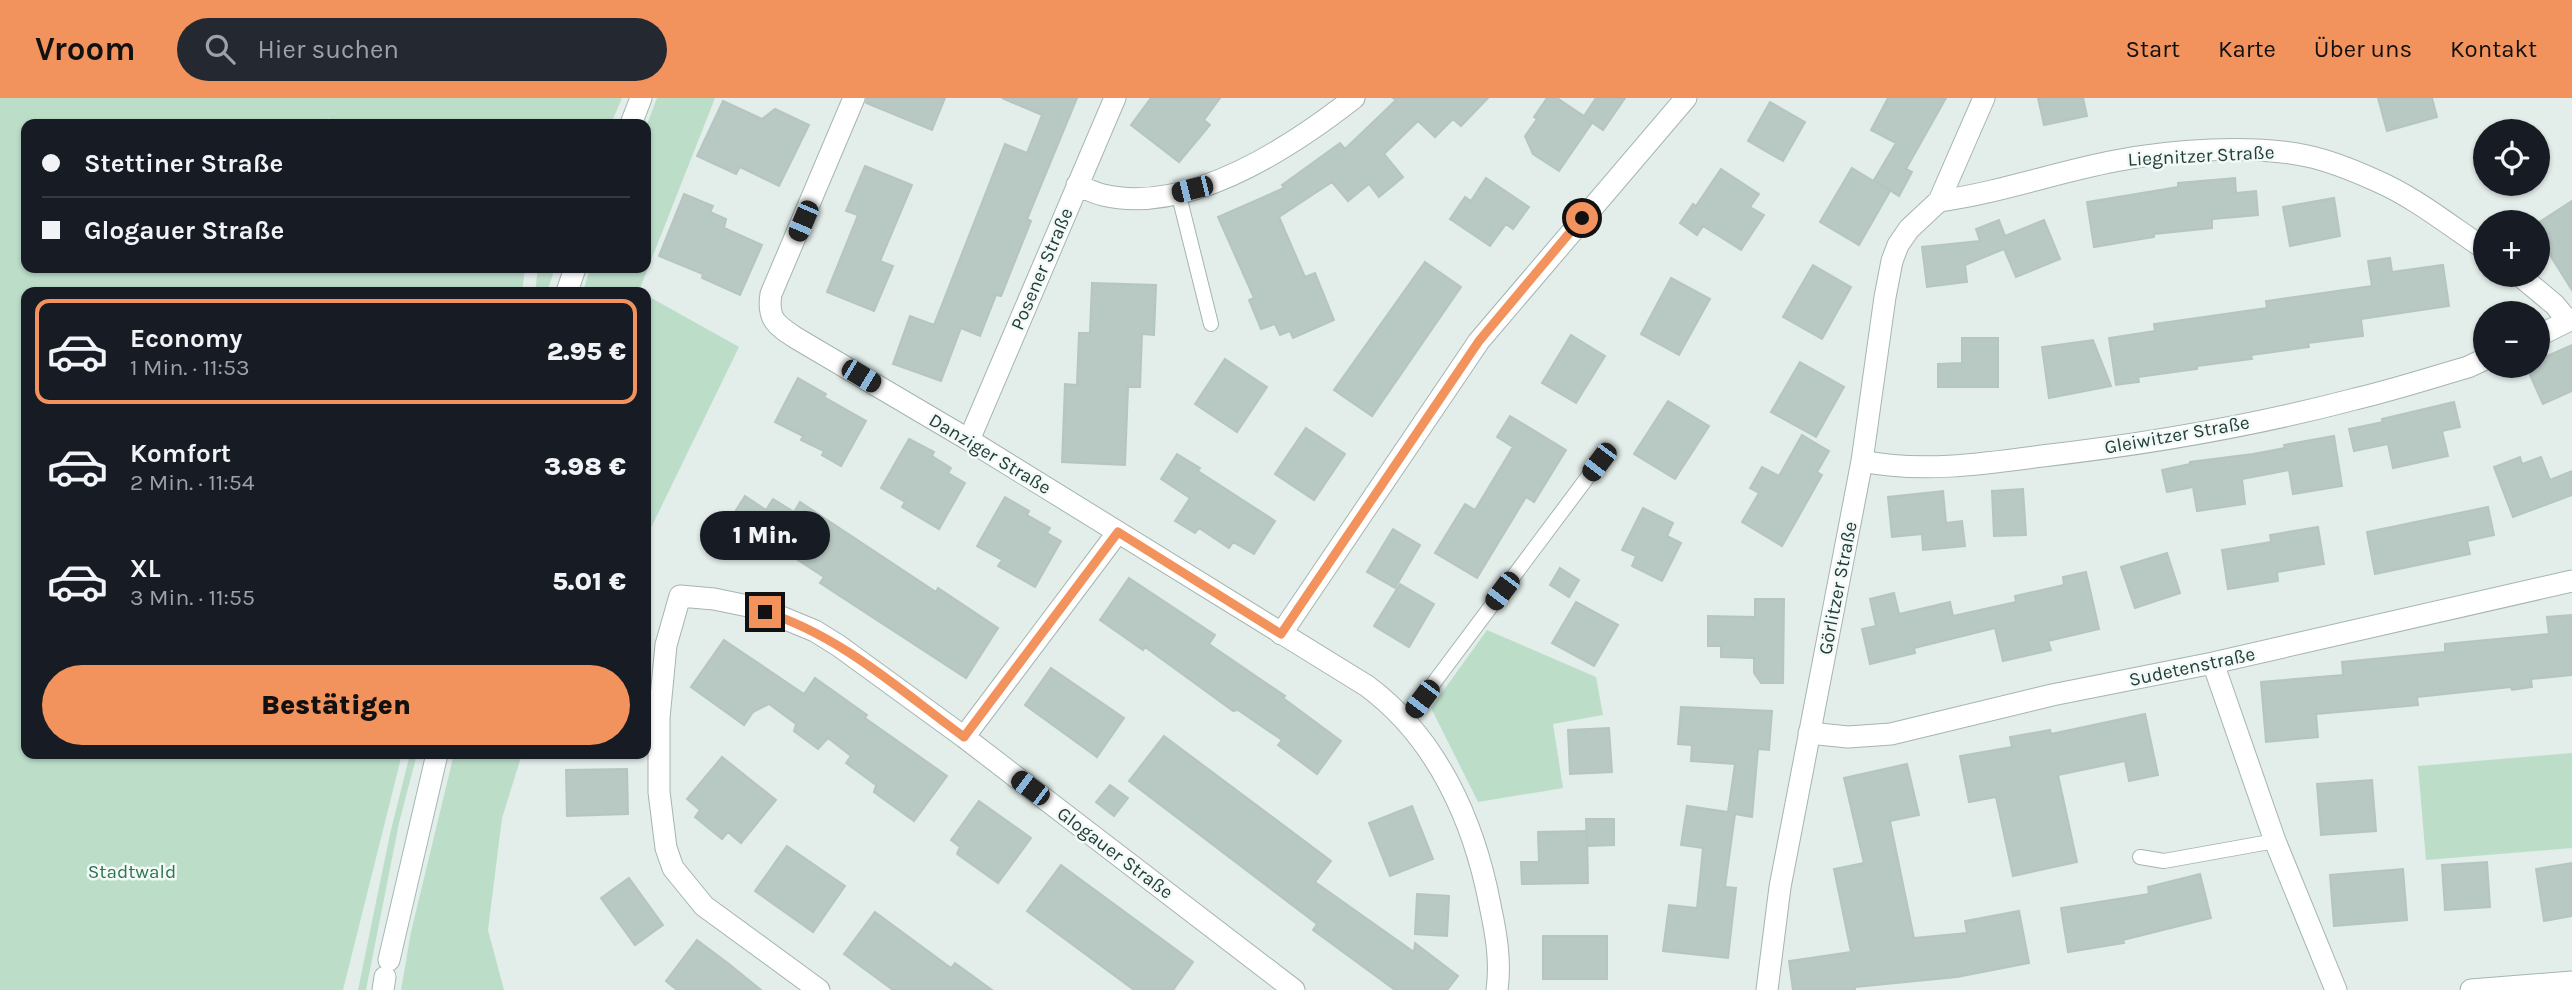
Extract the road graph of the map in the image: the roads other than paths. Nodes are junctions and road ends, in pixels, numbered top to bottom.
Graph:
1 (641, 98) edge
2 (854, 98) edge
3 (1115, 98) edge
4 (1686, 98) edge
5 (1984, 98) edge
6 (1340, 102) edge
7 (633, 119) edge
8 (1077, 185) junction
9 (1178, 192) junction
10 (1939, 201) junction
11 (2473, 241) edge
12 (2533, 287) edge
13 (2570, 320) edge
14 (1211, 324) dead end
15 (2550, 330) edge
16 (2473, 365) edge
17 (968, 440) junction
18 (1862, 461) junction
19 (1599, 462) dead end
20 (1118, 532) junction
21 (2572, 581) edge
22 (1281, 634) junction
23 (2213, 663) junction
24 (1406, 720) junction
25 (1810, 733) junction
26 (964, 737) junction
27 (435, 759) edge
28 (2275, 841) junction
29 (2140, 857) dead end
30 (386, 975) edge
31 (2572, 982) edge
32 (819, 990) edge
33 (1294, 990) edge
34 (1497, 990) edge
35 (1767, 990) edge
36 (2336, 990) edge
37 (2472, 990) edge

1 - 7 street
2 - 17 street, Danziger Straße
3 - 8 street, Posener Straße
4 - 22 street
5 - 10 street
6 - 9 street
8 - 9 street
8 - 17 street, Posener Straße
9 - 14 lane
10 - 11 street, Liegnitzer Straße
10 - 18 street, Görlitzer Straße
12 - 13 street
13 - 15 street
16 - 18 street, Gleiwitzer Straße
17 - 20 street, Danziger Straße
18 - 25 street, Görlitzer Straße
19 - 24 lane
20 - 22 street, Danziger Straße
20 - 26 street
21 - 23 street, Sudetenstraße
22 - 24 street, Danziger Straße
23 - 25 street, Sudetenstraße
23 - 28 street
24 - 34 street, Danziger Straße
25 - 35 street, Görlitzer Straße
26 - 32 street, Glogauer Straße
26 - 33 street, Glogauer Straße
27 - 30 street
28 - 29 lane
28 - 36 street
31 - 37 street

